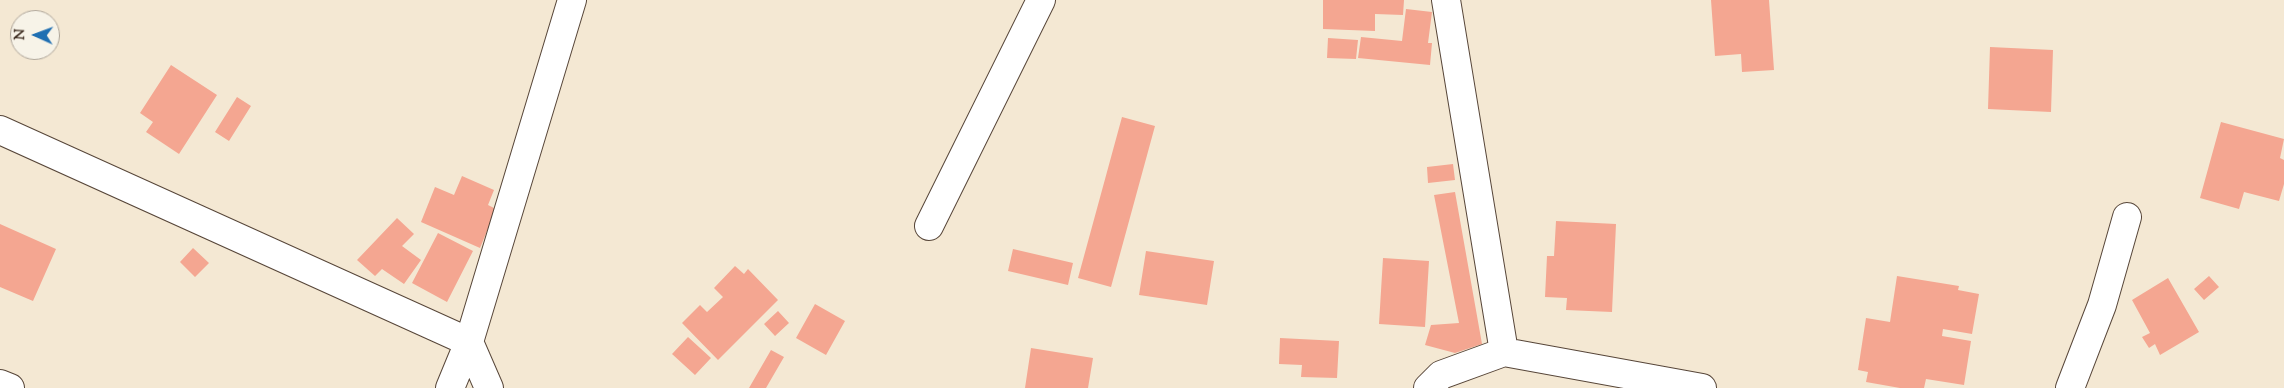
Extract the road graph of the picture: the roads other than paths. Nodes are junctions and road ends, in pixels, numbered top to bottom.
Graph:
1 (572, 0) edge
2 (1041, 0) edge
3 (1446, 0) edge
4 (0, 130) edge
5 (2127, 217) dead end
6 (929, 226) dead end
7 (469, 342) junction
8 (1504, 352) junction
9 (0, 384) edge
10 (10, 388) edge
11 (450, 388) edge
12 (489, 388) edge
13 (1428, 388) edge
14 (1702, 388) edge
15 (2070, 388) edge

1 - 7 street
2 - 6 street
3 - 8 street
4 - 7 street
5 - 15 street
7 - 11 street
7 - 12 street
8 - 13 street
8 - 14 street
9 - 10 street

